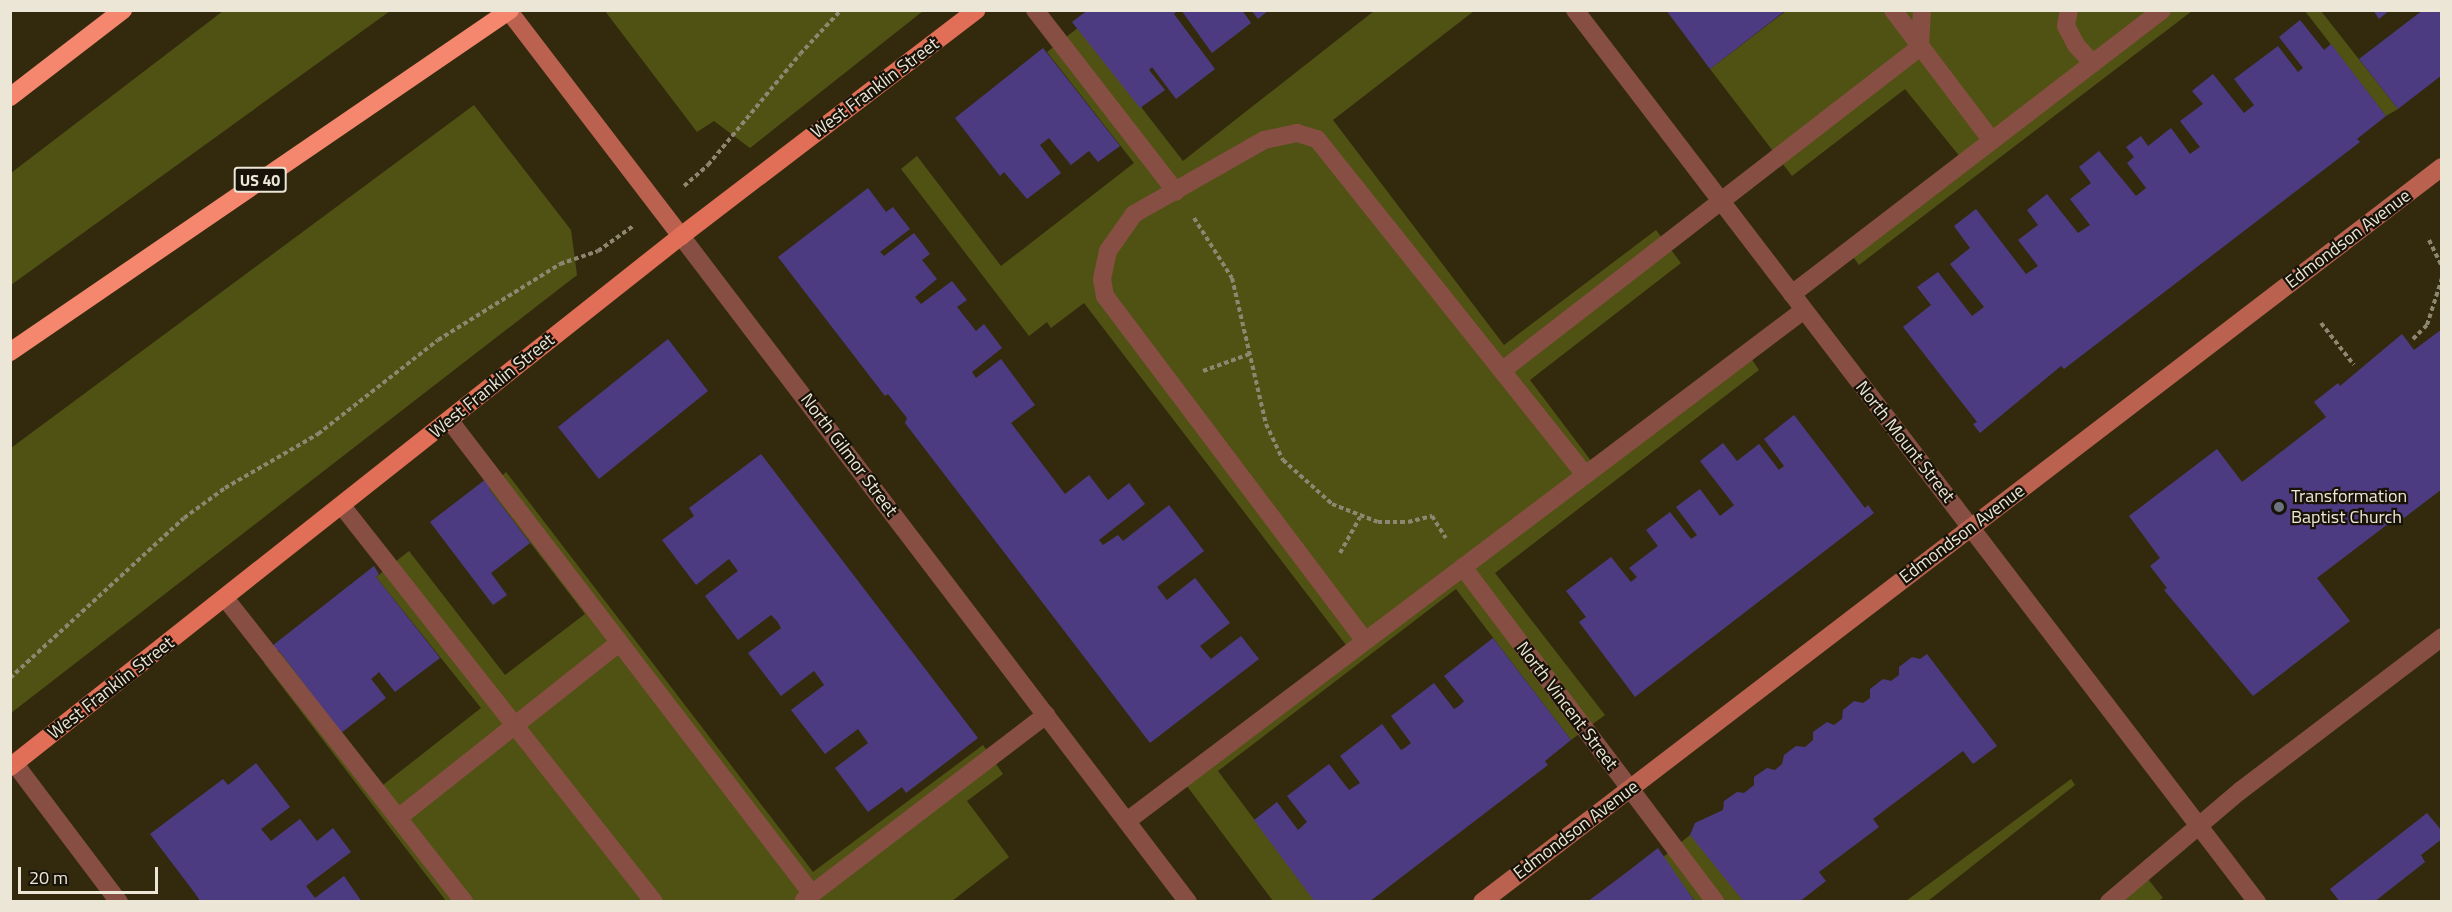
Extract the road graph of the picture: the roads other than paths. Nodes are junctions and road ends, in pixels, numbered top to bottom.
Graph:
1 (123, 10) edge
2 (509, 10) edge
3 (977, 10) edge
4 (1035, 10) edge
5 (1575, 10) edge
6 (1893, 10) edge
7 (1922, 10) edge
8 (2069, 10) edge
9 (2162, 10) edge
10 (1920, 46) junction
11 (2093, 64) junction
12 (10, 97) edge
13 (1992, 141) junction
14 (2442, 167) edge
15 (1176, 192) junction
16 (1720, 201) junction
17 (681, 236) junction
18 (1792, 294) junction
19 (1803, 310) junction
20 (10, 352) edge
21 (1503, 370) junction
22 (450, 421) junction
23 (1585, 475) junction
24 (342, 506) junction
25 (1971, 527) junction
26 (1463, 567) junction
27 (225, 598) junction
28 (2442, 637) edge
29 (1365, 641) junction
30 (619, 643) junction
31 (1046, 716) junction
32 (515, 725) junction
33 (13, 766) edge
34 (1629, 789) junction
35 (398, 818) junction
36 (1127, 821) junction
37 (2198, 825) junction
38 (807, 898) edge
39 (119, 902) edge
40 (464, 902) edge
41 (654, 902) edge
42 (1188, 902) edge
43 (1482, 902) edge
44 (1716, 902) edge
45 (2109, 902) edge
46 (2257, 902) edge

1 - 12 highway
2 - 17 main road, North Gilmor Street
2 - 20 highway, US 40
3 - 17 main road, West Franklin Street
4 - 15 street
5 - 16 street, North Mount Street
6 - 10 street
7 - 10 street
8 - 11 street
9 - 11 street
10 - 13 street
10 - 16 street
11 - 13 street
13 - 18 street
14 - 25 main road, Edmondson Avenue
15 - 21 street
15 - 29 street
16 - 18 street, North Mount Street
16 - 21 street
17 - 22 main road, West Franklin Street
17 - 31 street, North Gilmor Street
18 - 19 street, North Mount Street
19 - 23 street
19 - 25 street, North Mount Street
21 - 23 street
22 - 24 main road, West Franklin Street
22 - 30 street
23 - 26 street
24 - 27 main road, West Franklin Street
24 - 32 street
25 - 34 main road, Edmondson Avenue
25 - 37 street, North Mount Street
26 - 29 street
26 - 34 street, North Vincent Street
27 - 33 main road, West Franklin Street
27 - 35 street
28 - 37 street
29 - 36 street
30 - 32 street
30 - 38 street
31 - 36 street, North Gilmor Street
31 - 38 street
32 - 35 street
32 - 41 street
33 - 39 street
34 - 43 main road, Edmondson Avenue
34 - 44 street, North Vincent Street
35 - 40 street
36 - 42 street, North Gilmor Street
37 - 45 street
37 - 46 street, North Mount Street

